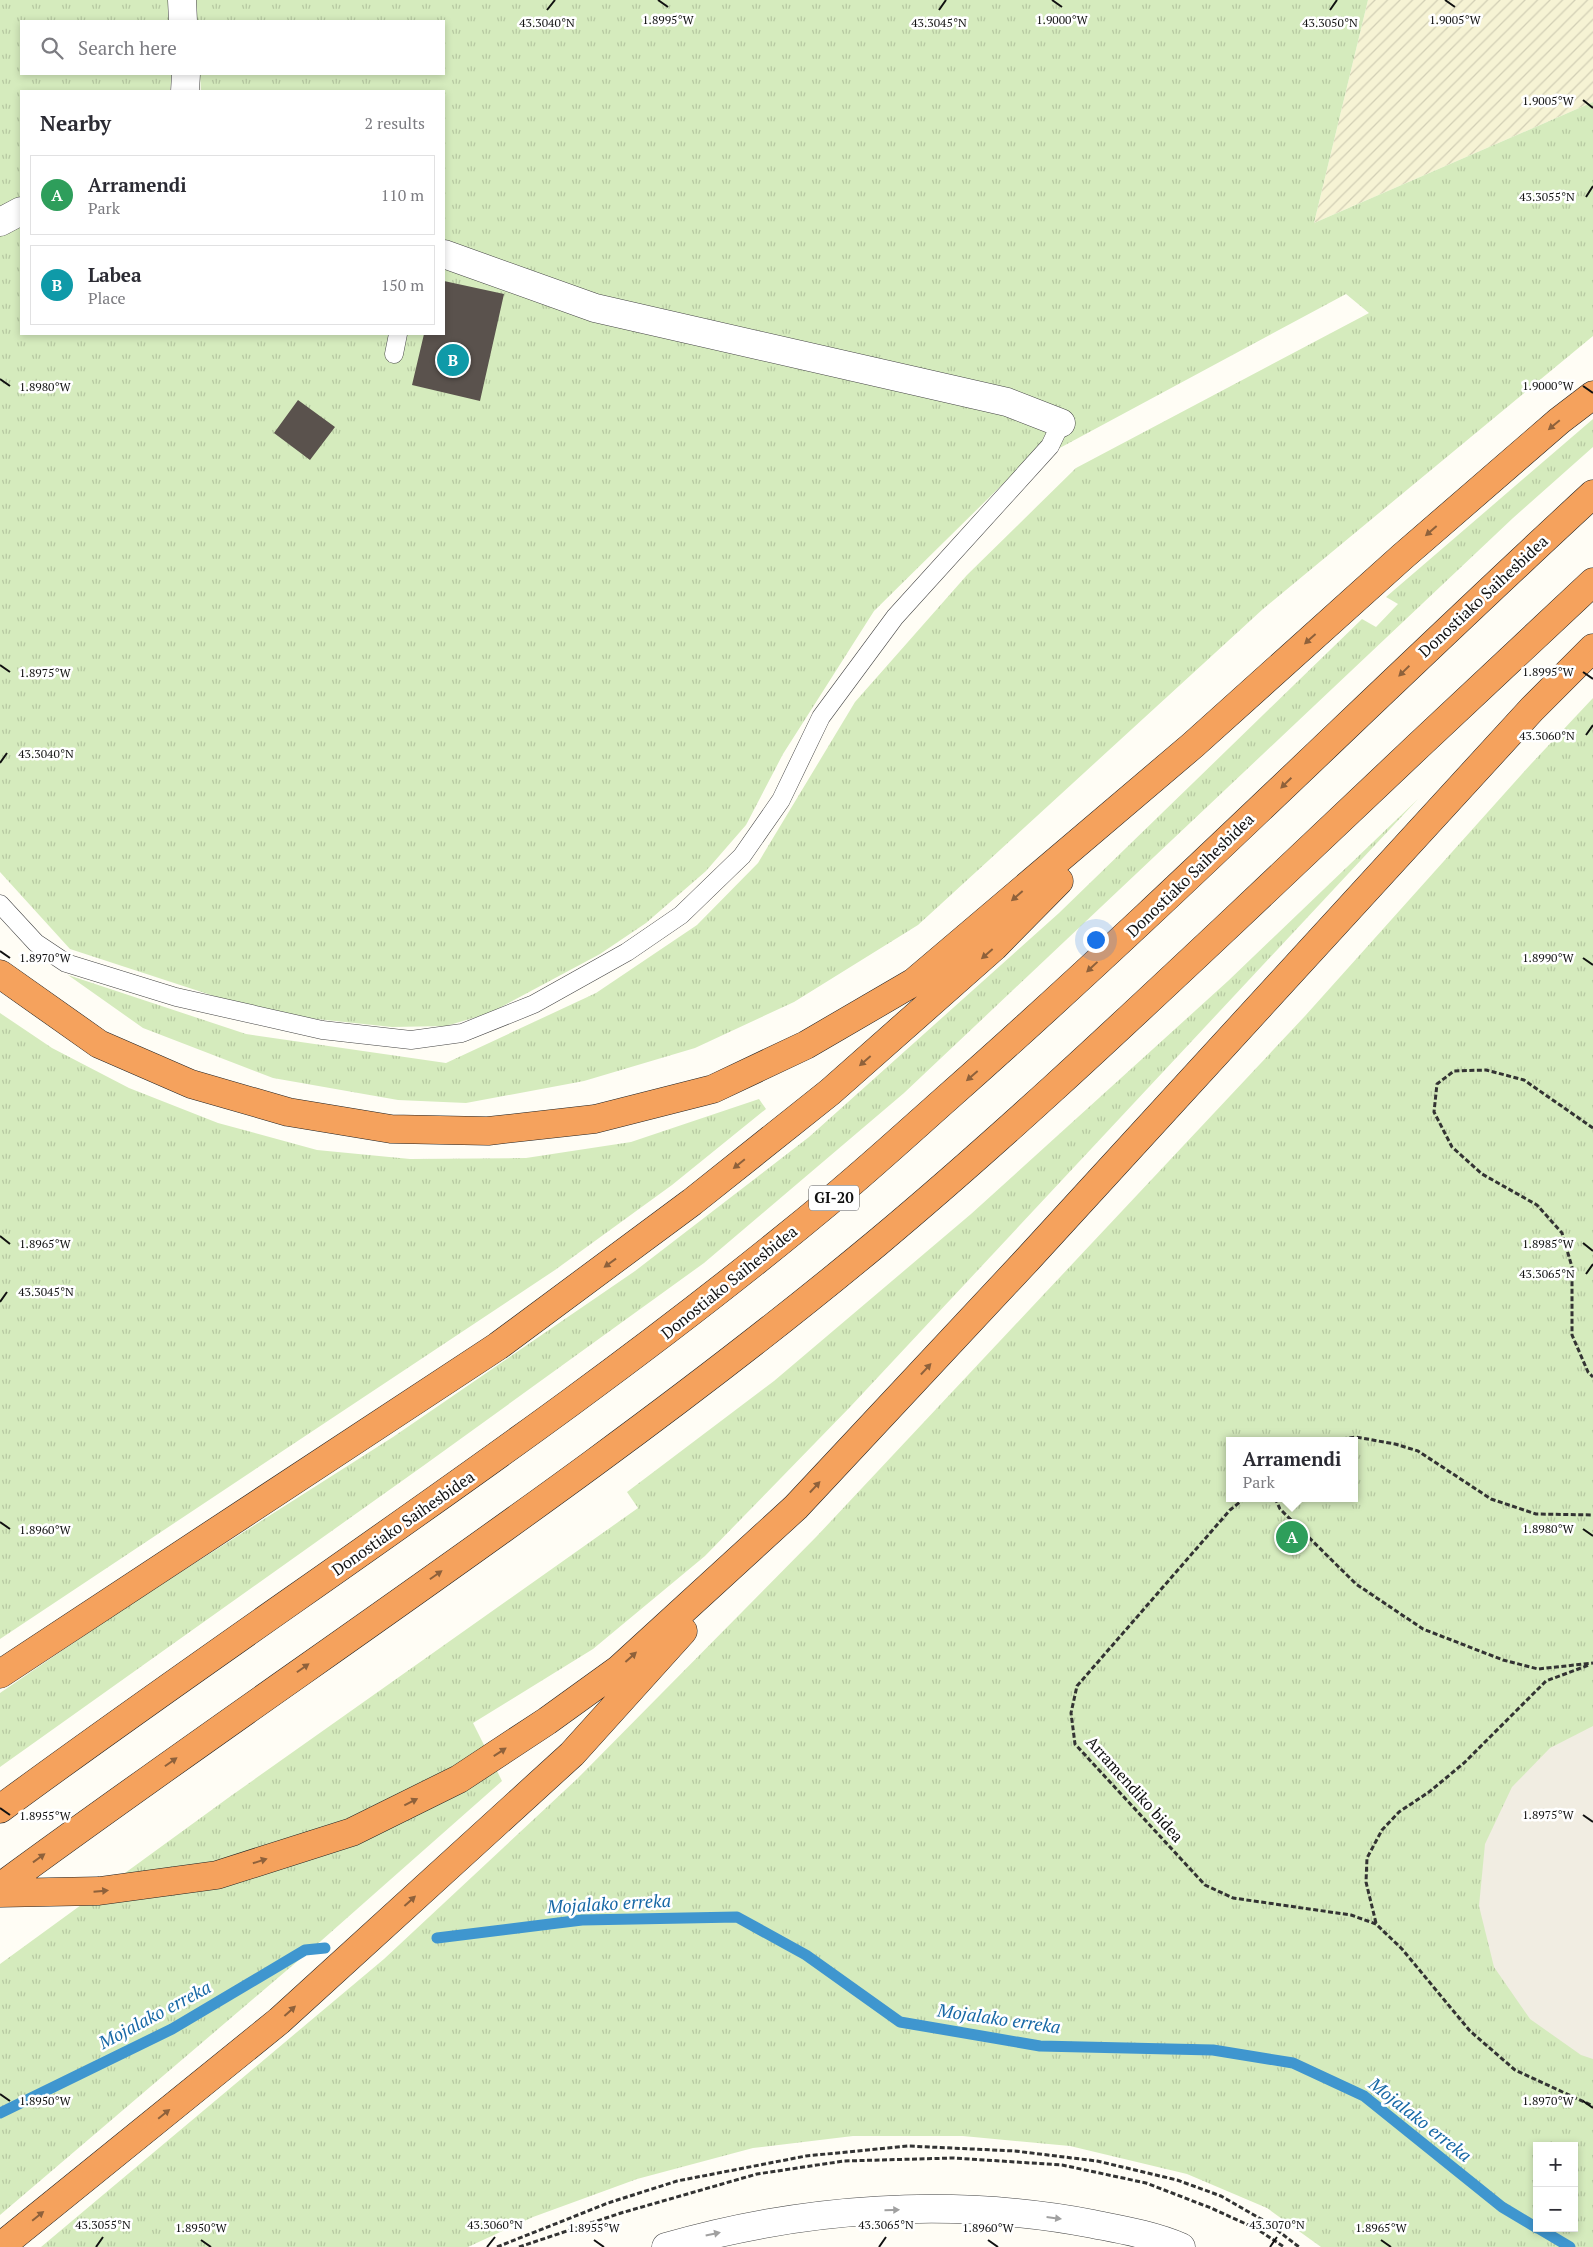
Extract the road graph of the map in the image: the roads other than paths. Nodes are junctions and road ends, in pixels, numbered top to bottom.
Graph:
1 (182, 0) edge
2 (183, 20) edge
3 (186, 75) edge
4 (185, 90) edge
5 (20, 212) edge
6 (0, 222) edge
7 (445, 254) edge
8 (398, 335) edge
9 (394, 354) dead end
10 (1593, 395) edge
11 (1061, 423) joint
12 (1593, 494) edge
13 (1593, 582) edge
14 (1593, 648) edge
15 (1193, 744) junction
16 (0, 904) edge
17 (0, 974) edge
18 (796, 1507) junction
19 (0, 1674) edge
20 (0, 1809) edge
21 (0, 1887) edge
22 (0, 1894) edge
23 (0, 2247) edge
24 (666, 2247) edge
25 (1181, 2247) edge

1 - 2 street
3 - 4 street
5 - 6 street
7 - 11 street
8 - 9 lane
10 -> 15 highway
11 - 16 lane
12 -> 20 highway, Donostiako Saihesbidea / GI-20
21 -> 13 highway
18 -> 14 highway
15 -> 17 highway
15 -> 19 highway
22 -> 18 highway
23 -> 18 highway
24 -> 25 street

